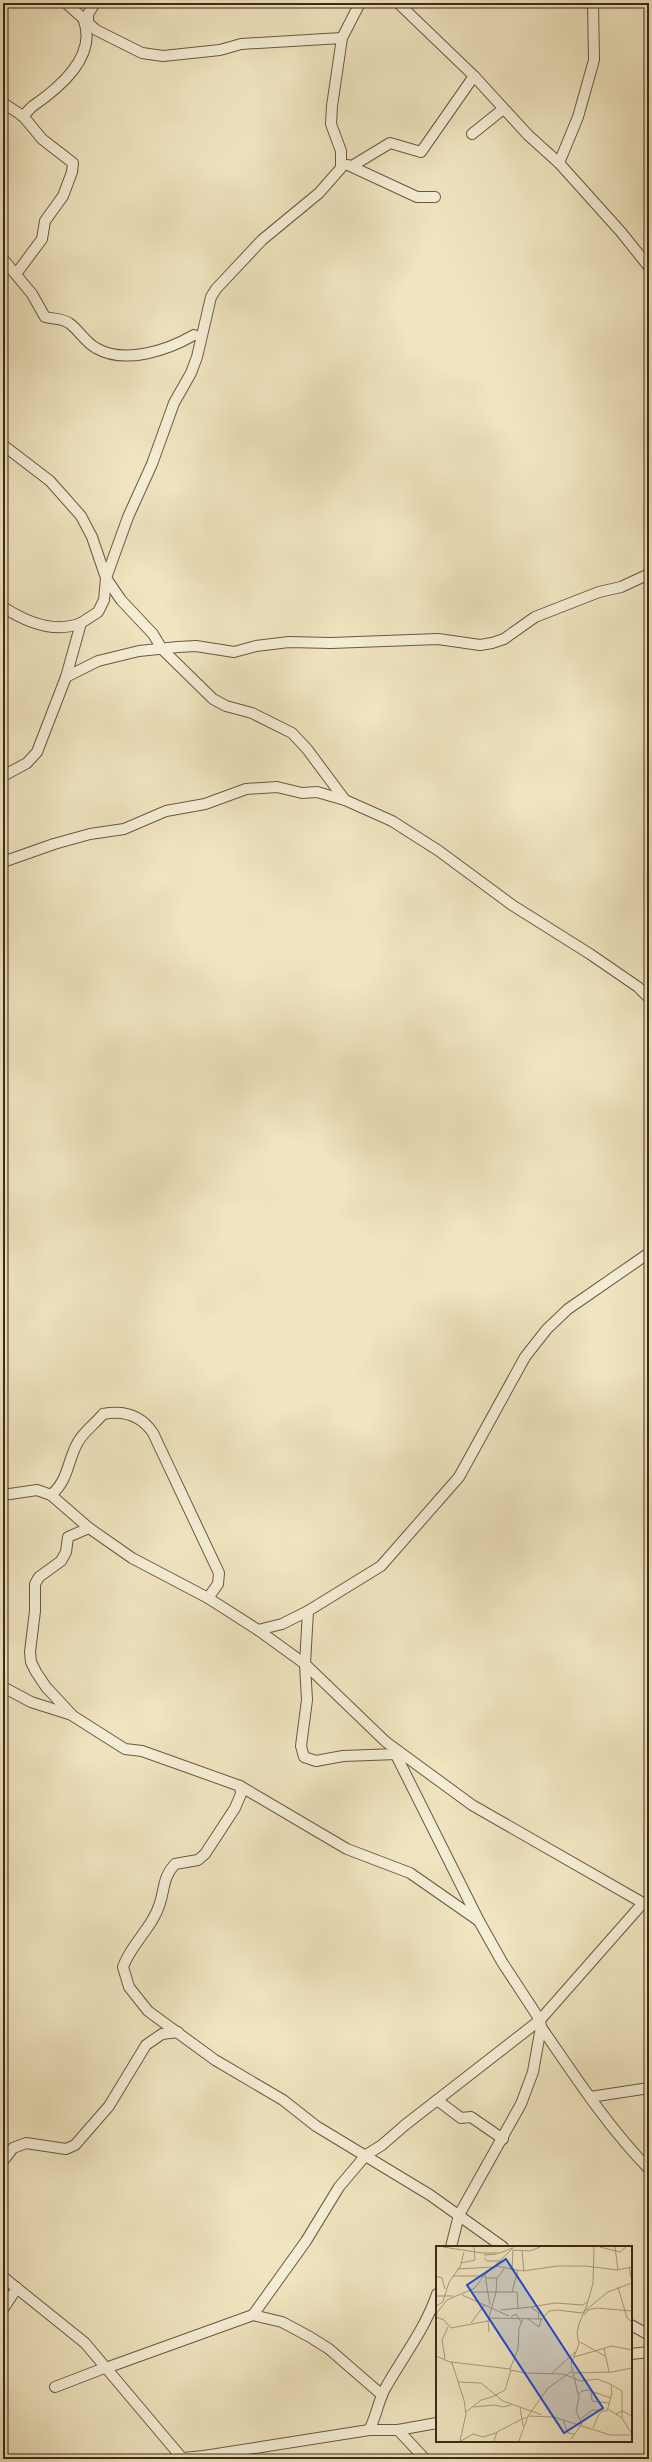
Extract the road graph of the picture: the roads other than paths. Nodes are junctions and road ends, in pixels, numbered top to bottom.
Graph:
1 (66, 3) edge
2 (95, 3) edge
3 (360, 3) edge
4 (398, 3) edge
5 (593, 3) edge
6 (84, 21) junction
7 (342, 38) junction
8 (474, 76) junction
9 (3, 103) edge
10 (501, 106) junction
11 (22, 116) junction
12 (472, 134) dead end
13 (559, 163) junction
14 (348, 165) junction
15 (435, 198) dead end
16 (3, 259) edge
17 (649, 267) edge
18 (16, 274) junction
19 (194, 335) dead end
20 (3, 445) edge
21 (649, 574) edge
22 (106, 578) junction
23 (3, 607) edge
24 (82, 623) junction
25 (162, 649) junction
26 (66, 677) junction
27 (3, 776) edge
28 (345, 800) junction
29 (3, 862) edge
30 (649, 998) edge
31 (649, 1252) edge
32 (3, 1495) edge
33 (51, 1495) junction
34 (89, 1528) junction
35 (208, 1598) junction
36 (308, 1611) junction
37 (258, 1630) junction
38 (305, 1664) junction
39 (3, 1687) edge
40 (73, 1716) junction
41 (386, 1742) junction
42 (397, 1754) junction
43 (240, 1786) junction
44 (646, 1902) edge
45 (479, 1921) junction
46 (541, 2023) junction
47 (178, 2032) junction
48 (649, 2088) edge
49 (590, 2097) junction
50 (436, 2100) junction
51 (503, 2139) junction
52 (366, 2155) junction
53 (3, 2161) edge
54 (649, 2169) edge
55 (459, 2215) junction
56 (451, 2246) edge
57 (502, 2246) edge
58 (3, 2278) edge
59 (17, 2288) junction
60 (436, 2296) edge
61 (3, 2309) edge
62 (253, 2315) junction
63 (632, 2326) edge
64 (649, 2335) edge
65 (649, 2352) edge
66 (632, 2354) edge
67 (106, 2367) junction
68 (56, 2387) dead end
69 (382, 2395) junction
70 (436, 2423) edge
71 (369, 2430) junction
72 (398, 2430) junction
73 (177, 2458) edge
74 (206, 2458) edge
75 (425, 2459) edge

1 - 6 street
2 - 6 street
3 - 7 street
4 - 8 street
5 - 13 street
6 - 7 street
6 - 11 street
7 - 14 street
8 - 10 street
8 - 14 street
9 - 11 street
10 - 12 street
10 - 13 street
11 - 18 street
13 - 17 street
14 - 15 street
14 - 22 street
16 - 18 street
18 - 19 street
20 - 22 street
21 - 25 street
22 - 24 street
22 - 25 street
23 - 24 street
24 - 26 street
25 - 26 street
25 - 28 street
26 - 27 street
28 - 29 street
28 - 30 street
31 - 36 street
32 - 33 street
33 - 34 street
33 - 35 street
34 - 35 street
34 - 40 street
35 - 37 street
36 - 37 street
36 - 38 street
37 - 38 street
38 - 41 street
38 - 42 street
39 - 40 street
40 - 43 street
41 - 42 street
41 - 44 street
42 - 45 street
43 - 45 street
43 - 47 street
44 - 46 street
45 - 46 street
46 - 49 street
46 - 50 street
46 - 51 street
47 - 52 street
47 - 53 street
48 - 49 street
49 - 54 street
50 - 51 street
50 - 52 street
51 - 55 street
52 - 55 street
52 - 62 street
55 - 56 street
55 - 57 street
58 - 59 street
59 - 61 street
59 - 67 street
60 - 69 street
62 - 67 street
62 - 69 street
63 - 64 street
65 - 66 street
67 - 68 street
67 - 73 street
69 - 71 street
70 - 72 street
71 - 72 street
71 - 74 street
72 - 75 street
73 - 74 street

